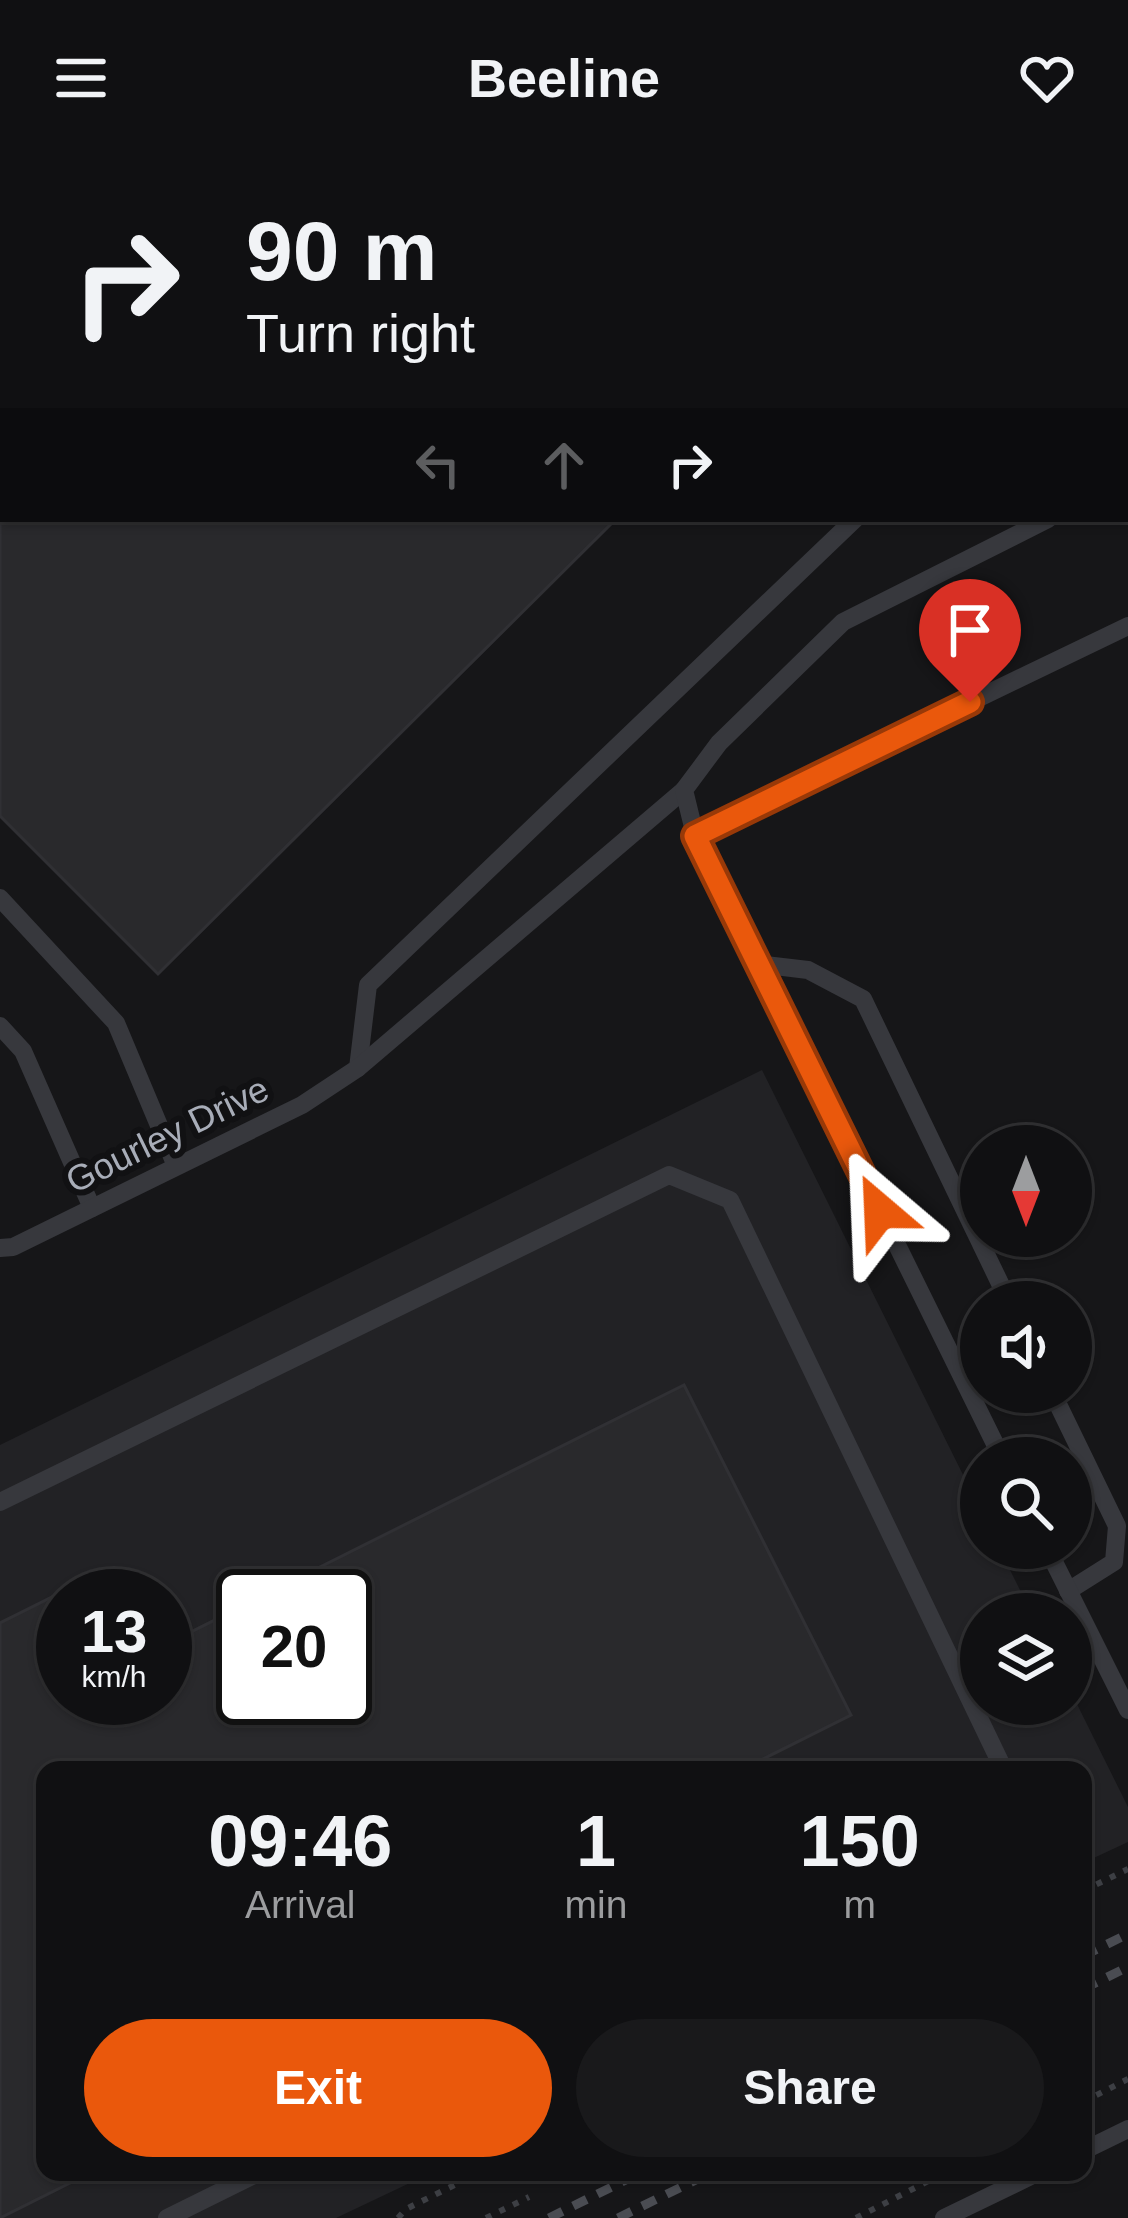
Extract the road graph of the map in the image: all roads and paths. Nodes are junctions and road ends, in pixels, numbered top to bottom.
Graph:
1 (852, 522) edge
2 (1042, 522) edge
3 (1128, 626) edge
4 (684, 790) junction
5 (695, 836) junction
6 (0, 898) edge
7 (758, 964) junction
8 (0, 1027) edge
9 (358, 1068) junction
10 (176, 1166) junction
11 (92, 1208) junction
12 (0, 1249) edge
13 (999, 1281) edge
14 (1062, 1413) edge
15 (992, 1437) edge
16 (0, 1502) edge
17 (1057, 1569) edge
18 (1068, 1591) junction
19 (1128, 1710) edge
20 (1000, 1761) edge
21 (1128, 1869) edge
22 (1092, 1887) edge
23 (1128, 2080) edge
24 (1092, 2098) edge
25 (1128, 2129) edge
26 (1092, 2147) edge
27 (242, 2181) edge
28 (463, 2181) edge
29 (928, 2181) edge
30 (1021, 2181) edge
31 (530, 2197) dead end
32 (166, 2218) edge
33 (398, 2218) edge
34 (486, 2218) edge
35 (856, 2218) edge
36 (944, 2218) edge

1 - 9 lane
2 - 4 lane, Gourley Drive
3 - 5 lane
4 - 5 lane
4 - 9 lane, Gourley Drive
5 - 7 lane
6 - 10 lane
7 - 13 lane
7 - 15 lane
8 - 11 lane
9 - 10 lane, Gourley Drive
10 - 11 lane, Gourley Drive
11 - 12 lane, Gourley Drive
14 - 18 lane
16 - 20 lane
17 - 18 lane
18 - 19 lane
21 - 22 path
23 - 24 path
25 - 26 lane
27 - 32 lane
28 - 33 path
29 - 35 path
30 - 36 lane
31 - 34 path

